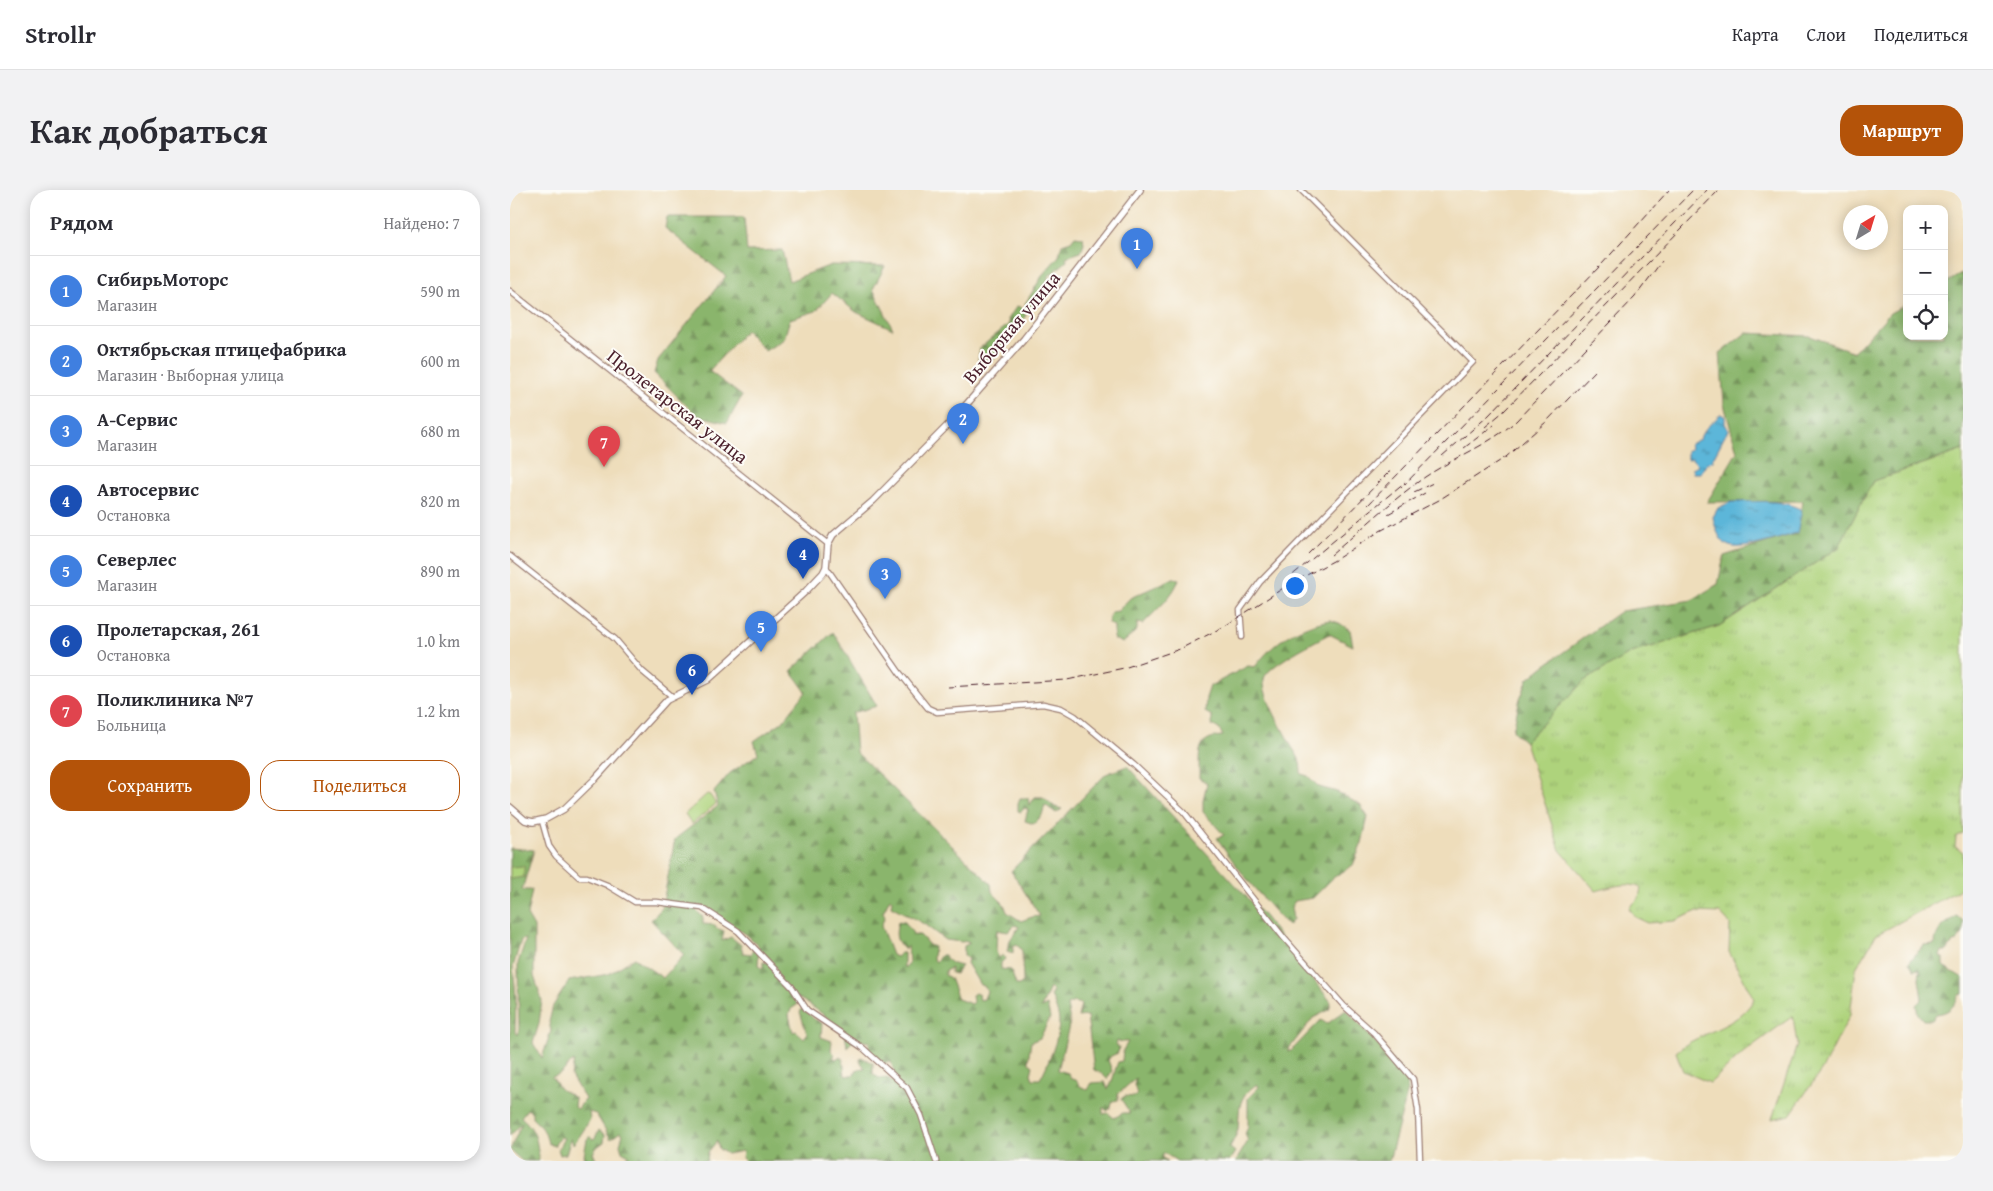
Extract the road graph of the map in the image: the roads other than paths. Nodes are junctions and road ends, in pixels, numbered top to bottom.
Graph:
1 (1140, 190) edge
2 (1301, 190) edge
3 (510, 291) edge
4 (828, 544) junction
5 (510, 556) edge
6 (826, 567) junction
7 (1242, 637) dead end
8 (673, 697) junction
9 (510, 807) edge
10 (542, 821) junction
11 (936, 1161) edge
12 (1420, 1161) edge

1 - 4 main road, Выборная улица
2 - 7 street
3 - 4 street, Пролетарская улица
4 - 6 main road
5 - 8 street
6 - 8 main road
6 - 12 street
8 - 10 main road
9 - 10 main road
10 - 11 street

